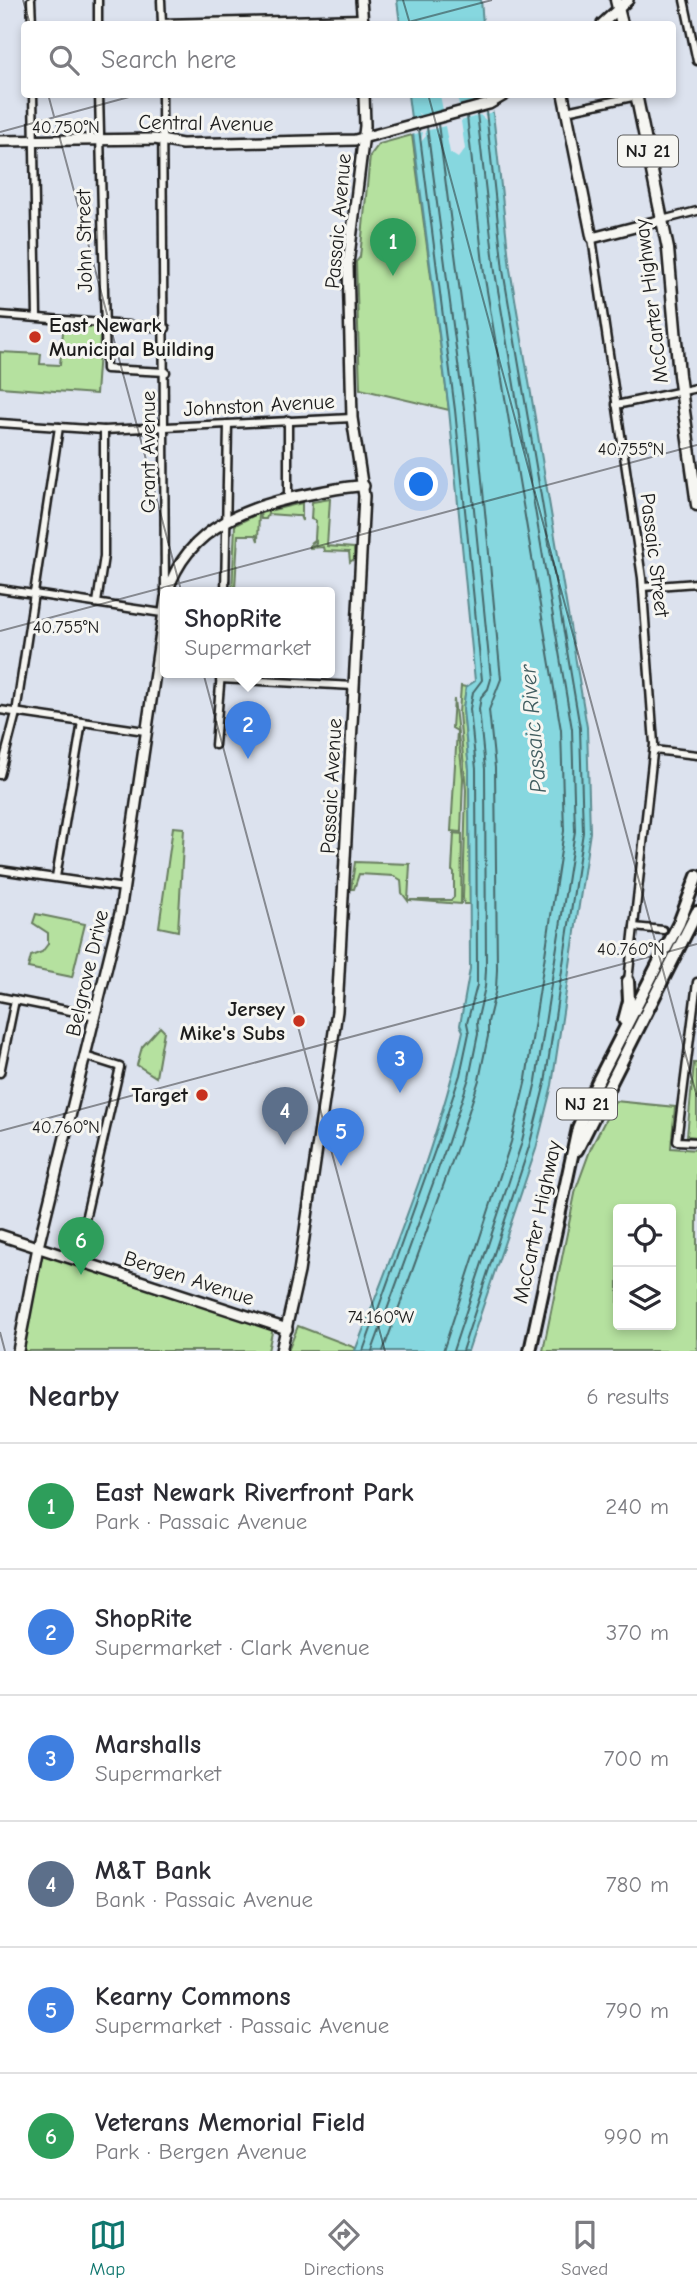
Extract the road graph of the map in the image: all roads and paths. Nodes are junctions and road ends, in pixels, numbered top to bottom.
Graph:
1 (32, 0) edge
2 (98, 0) edge
3 (161, 0) edge
4 (361, 0) edge
5 (628, 0) edge
6 (684, 0) edge
7 (617, 5) edge
8 (32, 21) edge
9 (98, 21) edge
10 (162, 21) edge
11 (363, 21) edge
12 (604, 21) edge
13 (697, 61) edge
14 (33, 98) edge
15 (99, 98) edge
16 (162, 98) edge
17 (364, 98) edge
18 (501, 98) edge
19 (563, 98) edge
20 (623, 98) edge
21 (637, 98) edge
22 (566, 111) junction
23 (363, 139) junction
24 (100, 140) junction
25 (0, 141) edge
26 (34, 141) junction
27 (163, 141) junction
28 (697, 211) edge
29 (662, 220) junction
30 (592, 238) junction
31 (0, 314) edge
32 (37, 317) junction
33 (103, 321) junction
34 (166, 328) junction
35 (166, 372) junction
36 (697, 388) edge
37 (681, 392) junction
38 (617, 405) junction
39 (352, 418) junction
40 (288, 420) junction
41 (0, 423) edge
42 (228, 424) junction
43 (59, 427) junction
44 (166, 427) junction
45 (104, 430) junction
46 (363, 486) junction
47 (288, 498) junction
48 (697, 505) edge
49 (228, 519) junction
50 (697, 583) edge
51 (166, 587) edge
52 (170, 587) edge
53 (225, 587) edge
54 (643, 587) junction
55 (0, 589) edge
56 (34, 594) junction
57 (97, 603) junction
58 (160, 613) edge
59 (160, 627) edge
60 (220, 678) edge
61 (242, 678) edge
62 (354, 686) junction
63 (0, 710) edge
64 (16, 713) junction
65 (82, 722) junction
66 (145, 731) junction
67 (215, 745) dead end
68 (654, 750) junction
69 (697, 755) edge
70 (0, 775) edge
71 (0, 870) edge
72 (697, 876) edge
73 (56, 877) junction
74 (124, 888) junction
75 (697, 912) edge
76 (634, 927) junction
77 (663, 929) dead end
78 (628, 981) joint
79 (697, 982) edge
80 (0, 997) edge
81 (15, 1000) junction
82 (96, 1016) junction
83 (612, 1054) junction
84 (85, 1056) junction
85 (688, 1058) junction
86 (696, 1059) edge
87 (0, 1073) edge
88 (697, 1142) edge
89 (0, 1235) edge
90 (38, 1247) junction
91 (76, 1259) junction
92 (287, 1329) junction
93 (18, 1351) edge
94 (281, 1351) edge
95 (530, 1351) edge

1 - 8 street
2 - 9 street
3 - 10 street
4 - 11 main road
5 - 7 main road
6 - 13 street
7 - 12 main road
14 - 26 street
15 - 24 street, John Street
16 - 27 street, Grant Avenue
17 - 23 main road, Passaic Avenue
18 - 23 main road, Central Avenue
19 - 22 main road, Passaic Street
20 - 22 street
21 - 29 main road, McCarter Highway / NJ 21
22 - 30 main road, Passaic Street
23 - 27 main road, Central Avenue
23 - 39 main road, Passaic Avenue
24 - 26 main road, Central Avenue
24 - 27 main road, Central Avenue
24 - 33 street, John Street
25 - 26 main road, Central Avenue
26 - 32 street
27 - 34 street, Grant Avenue
28 - 29 street
29 - 30 main road
29 - 37 main road, McCarter Highway / NJ 21
30 - 38 street, Passaic Street
31 - 32 street
32 - 33 street
33 - 34 street
33 - 35 street, John Street
34 - 35 street, Grant Avenue
35 - 44 street, Grant Avenue
36 - 37 street
37 - 38 street
37 - 48 main road, McCarter Highway / NJ 21
38 - 54 street, Passaic Street
39 - 40 street, Johnston Avenue
39 - 46 main road, Passaic Avenue
40 - 42 street, Johnston Avenue
40 - 47 street
41 - 43 street, Johnston Avenue
42 - 44 street, Johnston Avenue
42 - 49 street
43 - 45 street, Johnston Avenue
43 - 56 street
44 - 45 street, Johnston Avenue
44 - 51 street, Grant Avenue
45 - 57 street
46 - 47 main road
46 - 62 main road, Passaic Avenue
47 - 49 main road
49 - 52 main road
49 - 53 street
50 - 54 street
54 - 68 street, Passaic Street
55 - 56 street
56 - 57 street
56 - 64 street
57 - 58 street
59 - 66 main road, Belgrove Drive
60 - 67 street
61 - 62 street
62 - 92 main road, Passaic Avenue
63 - 64 street
64 - 65 street
64 - 70 street
65 - 66 street
65 - 73 street
66 - 74 main road, Belgrove Drive
68 - 69 street
68 - 76 street, Passaic Street
71 - 73 street
72 - 83 highway, McCarter Highway / NJ 21
73 - 74 street
74 - 82 main road, Belgrove Drive
75 - 95 highway, McCarter Highway / NJ 21
76 - 77 street
76 - 78 street, Passaic Street
78 - 83 highway
79 - 85 street
80 - 81 street
81 - 82 street
81 - 87 street
82 - 84 main road, Belgrove Drive
83 - 95 highway, McCarter Highway / NJ 21
84 - 90 main road, Belgrove Drive
84 - 91 street
85 - 86 street
85 - 88 street
89 - 90 main road, Bergen Avenue
90 - 91 main road, Bergen Avenue
90 - 93 main road, Belgrove Drive
91 - 92 main road, Bergen Avenue
92 - 94 main road, Passaic Avenue

